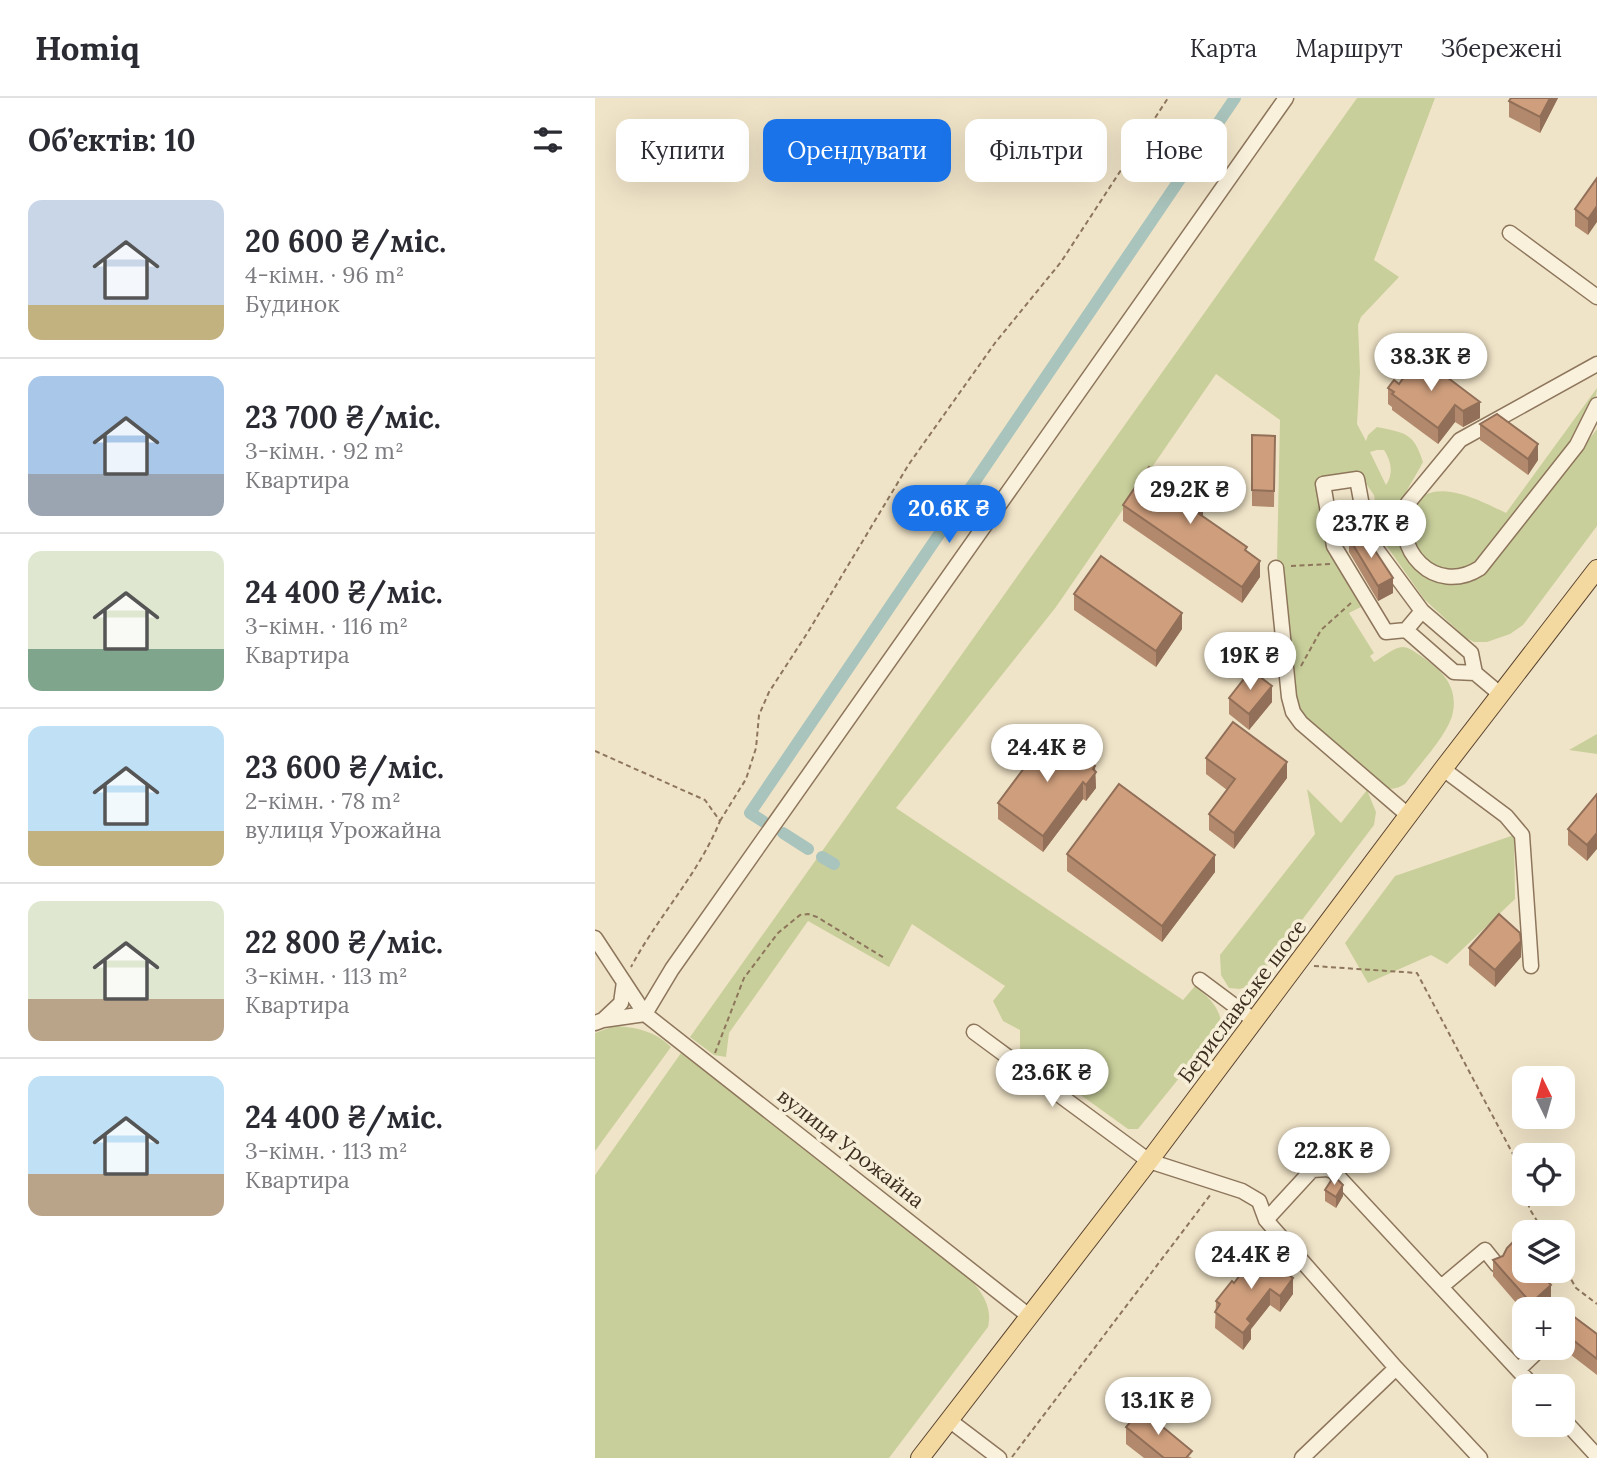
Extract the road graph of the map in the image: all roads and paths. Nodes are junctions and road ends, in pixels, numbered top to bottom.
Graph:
1 (1168, 98) edge
2 (1286, 98) edge
3 (1510, 233) dead end
4 (1597, 297) edge
5 (1597, 364) edge
6 (1597, 405) edge
7 (1345, 564) junction
8 (1276, 568) joint
9 (1597, 569) edge
10 (1363, 593) junction
11 (1422, 611) junction
12 (1406, 630) junction
13 (1475, 673) junction
14 (1287, 688) junction
15 (1500, 694) junction
16 (595, 751) edge
17 (1443, 769) junction
18 (1409, 816) junction
19 (720, 821) junction
20 (595, 938) edge
21 (886, 959) dead end
22 (1298, 964) junction
23 (1531, 966) dead end
24 (1200, 980) dead end
25 (624, 982) junction
26 (645, 1014) junction
27 (1255, 1021) junction
28 (599, 1022) edge
29 (974, 1032) dead end
30 (710, 1063) junction
31 (1512, 1152) edge
32 (1149, 1161) junction
33 (1219, 1183) junction
34 (1266, 1220) junction
35 (1497, 1265) edge
36 (1573, 1283) edge
37 (1441, 1286) junction
38 (1597, 1304) edge
39 (1030, 1316) junction
40 (1528, 1360) edge
41 (1396, 1368) junction
42 (1518, 1370) junction
43 (1522, 1374) edge
44 (949, 1420) junction
45 (1575, 1432) edge
46 (1597, 1456) edge
47 (920, 1458) edge
48 (999, 1458) edge
49 (1011, 1458) edge
50 (1302, 1458) edge
51 (1480, 1458) edge

1 - 19 path
2 - 26 street
3 - 4 street
5 - 6 street
7 - 8 path
7 - 10 street
7 - 11 street
8 - 14 street
9 - 15 main road, Бериславське шосе
10 - 12 street
10 - 14 path
11 - 12 street
11 - 13 street
12 - 13 street
13 - 15 street
14 - 18 street
15 - 17 main road, Бериславське шосе
16 - 19 path
17 - 18 main road, Бериславське шосе
17 - 23 street
18 - 22 main road, Бериславське шосе
19 - 25 path
20 - 25 street, вулиця Урожайна
21 - 30 path
22 - 27 main road, Бериславське шосе
22 - 31 path
24 - 27 street
25 - 26 street, вулиця Урожайна
25 - 28 street
26 - 28 street
26 - 30 street, вулиця Урожайна
27 - 32 main road, Бериславське шосе
29 - 32 street
30 - 39 street, вулиця Урожайна
32 - 33 street
32 - 39 main road, Бериславське шосе
33 - 34 street
33 - 49 path
34 - 37 street
34 - 41 street
35 - 37 street
36 - 38 path
37 - 42 street
39 - 44 main road, Бериславське шосе
40 - 42 street
41 - 50 street
41 - 51 street
42 - 43 street
44 - 47 main road, Бериславське шосе
44 - 48 street
45 - 46 street

